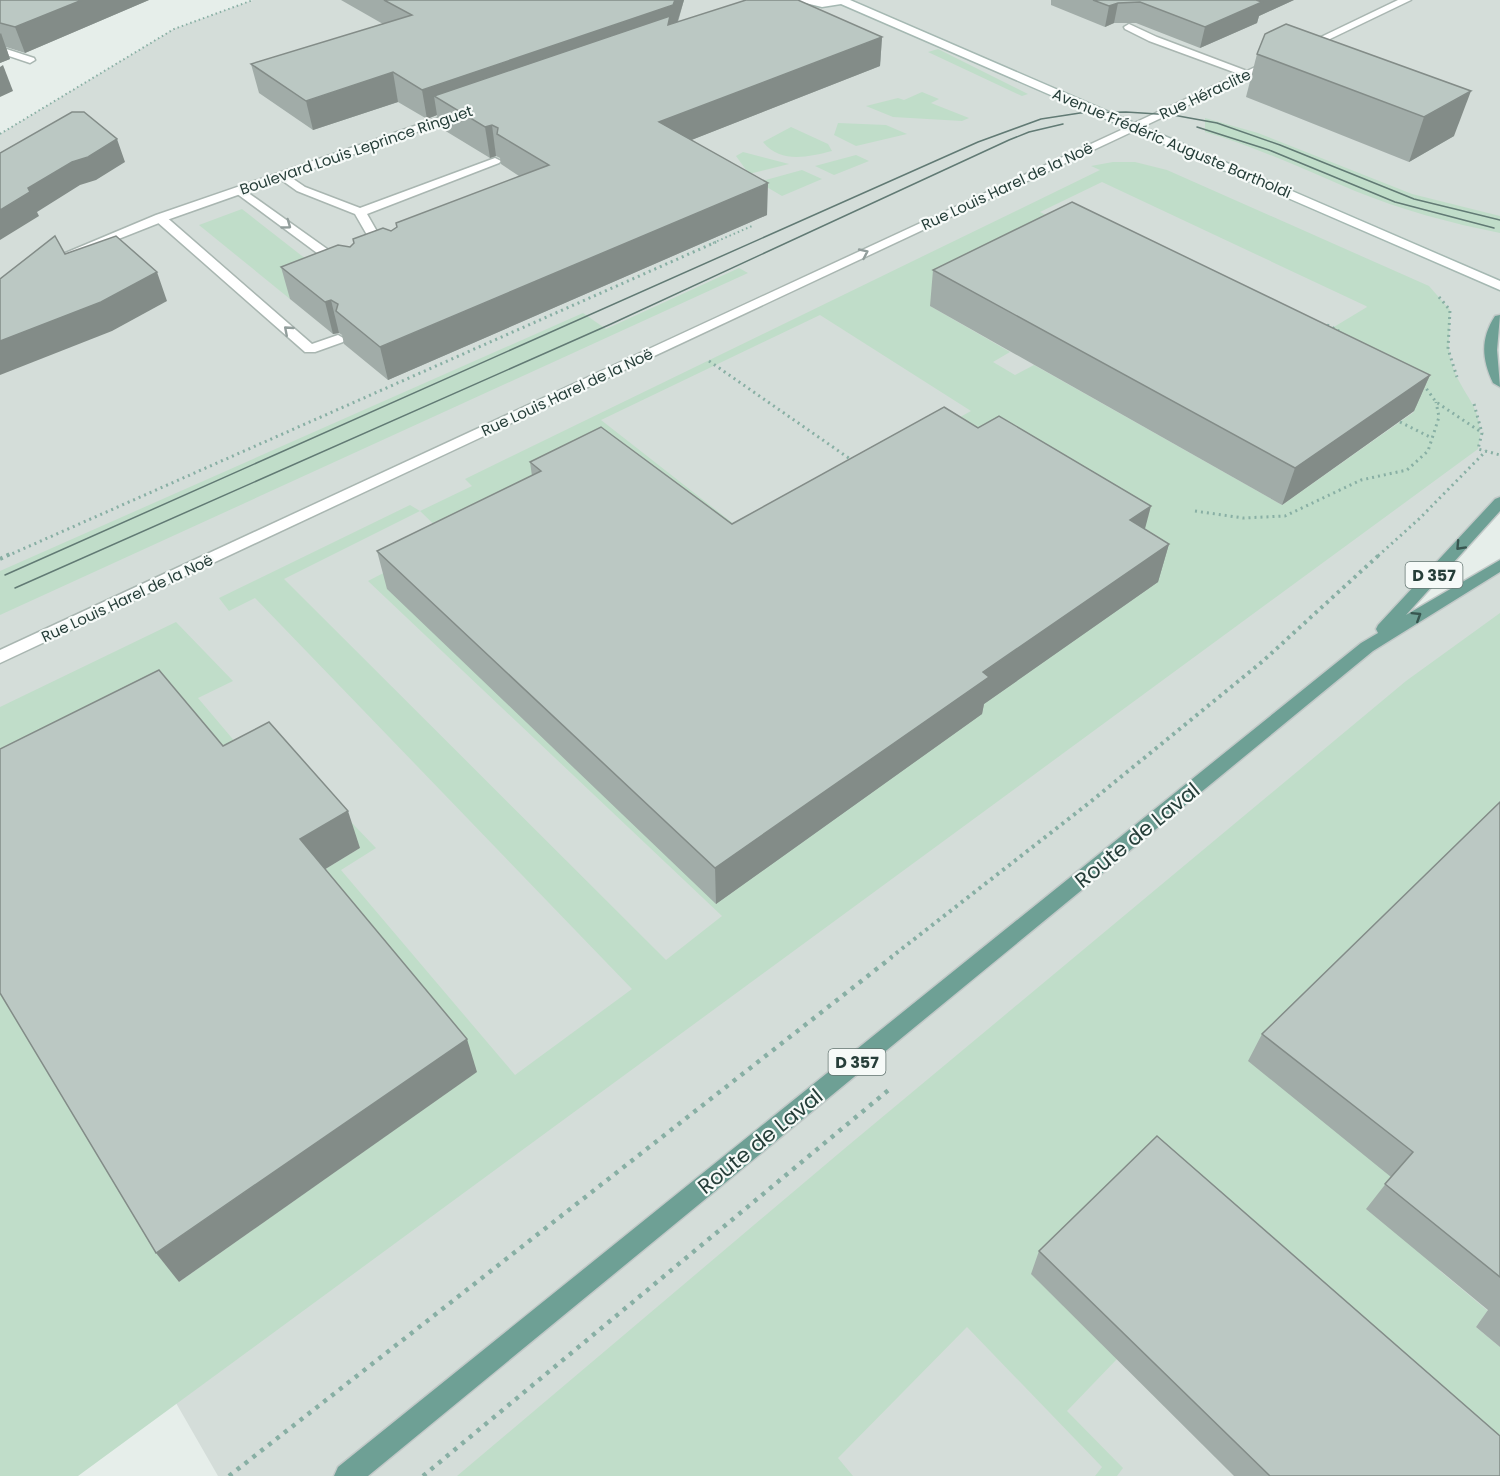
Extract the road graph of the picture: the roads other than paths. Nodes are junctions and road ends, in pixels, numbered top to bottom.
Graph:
1 (798, 0) edge
2 (844, 0) edge
3 (1406, 0) edge
4 (1130, 27) edge
5 (0, 50) edge
6 (30, 60) dead end
7 (1246, 74) junction
8 (474, 109) edge
9 (1134, 127) junction
10 (495, 161) edge
11 (282, 176) junction
12 (240, 191) junction
13 (360, 212) junction
14 (160, 218) junction
15 (396, 257) edge
16 (62, 258) edge
17 (353, 274) edge
18 (1500, 286) edge
19 (1500, 319) edge
20 (338, 339) edge
21 (1500, 382) edge
22 (1500, 502) edge
23 (1500, 565) edge
24 (1367, 647) junction
25 (0, 657) edge
26 (347, 1476) edge

1 - 2 street
2 - 9 street, Avenue Frédéric Auguste Bartholdi
3 - 7 street, Rue Héraclite
4 - 7 street
5 - 6 street
7 - 9 street, Rue Héraclite
8 - 11 street, Boulevard Louis Leprince Ringuet
9 - 18 street, Avenue Frédéric Auguste Bartholdi
25 -> 9 street, Rue Louis Harel de la Noë
10 - 13 street
11 - 12 street, Boulevard Louis Leprince Ringuet
11 - 13 street
12 - 14 street, Boulevard Louis Leprince Ringuet
12 -> 17 street
13 - 15 street
14 - 16 street, Boulevard Louis Leprince Ringuet
20 -> 14 street
19 - 21 main road
22 -> 24 main road, Route de Laval / D 357
24 -> 23 main road, Route de Laval / D 357
24 - 26 main road, Route de Laval / D 357

